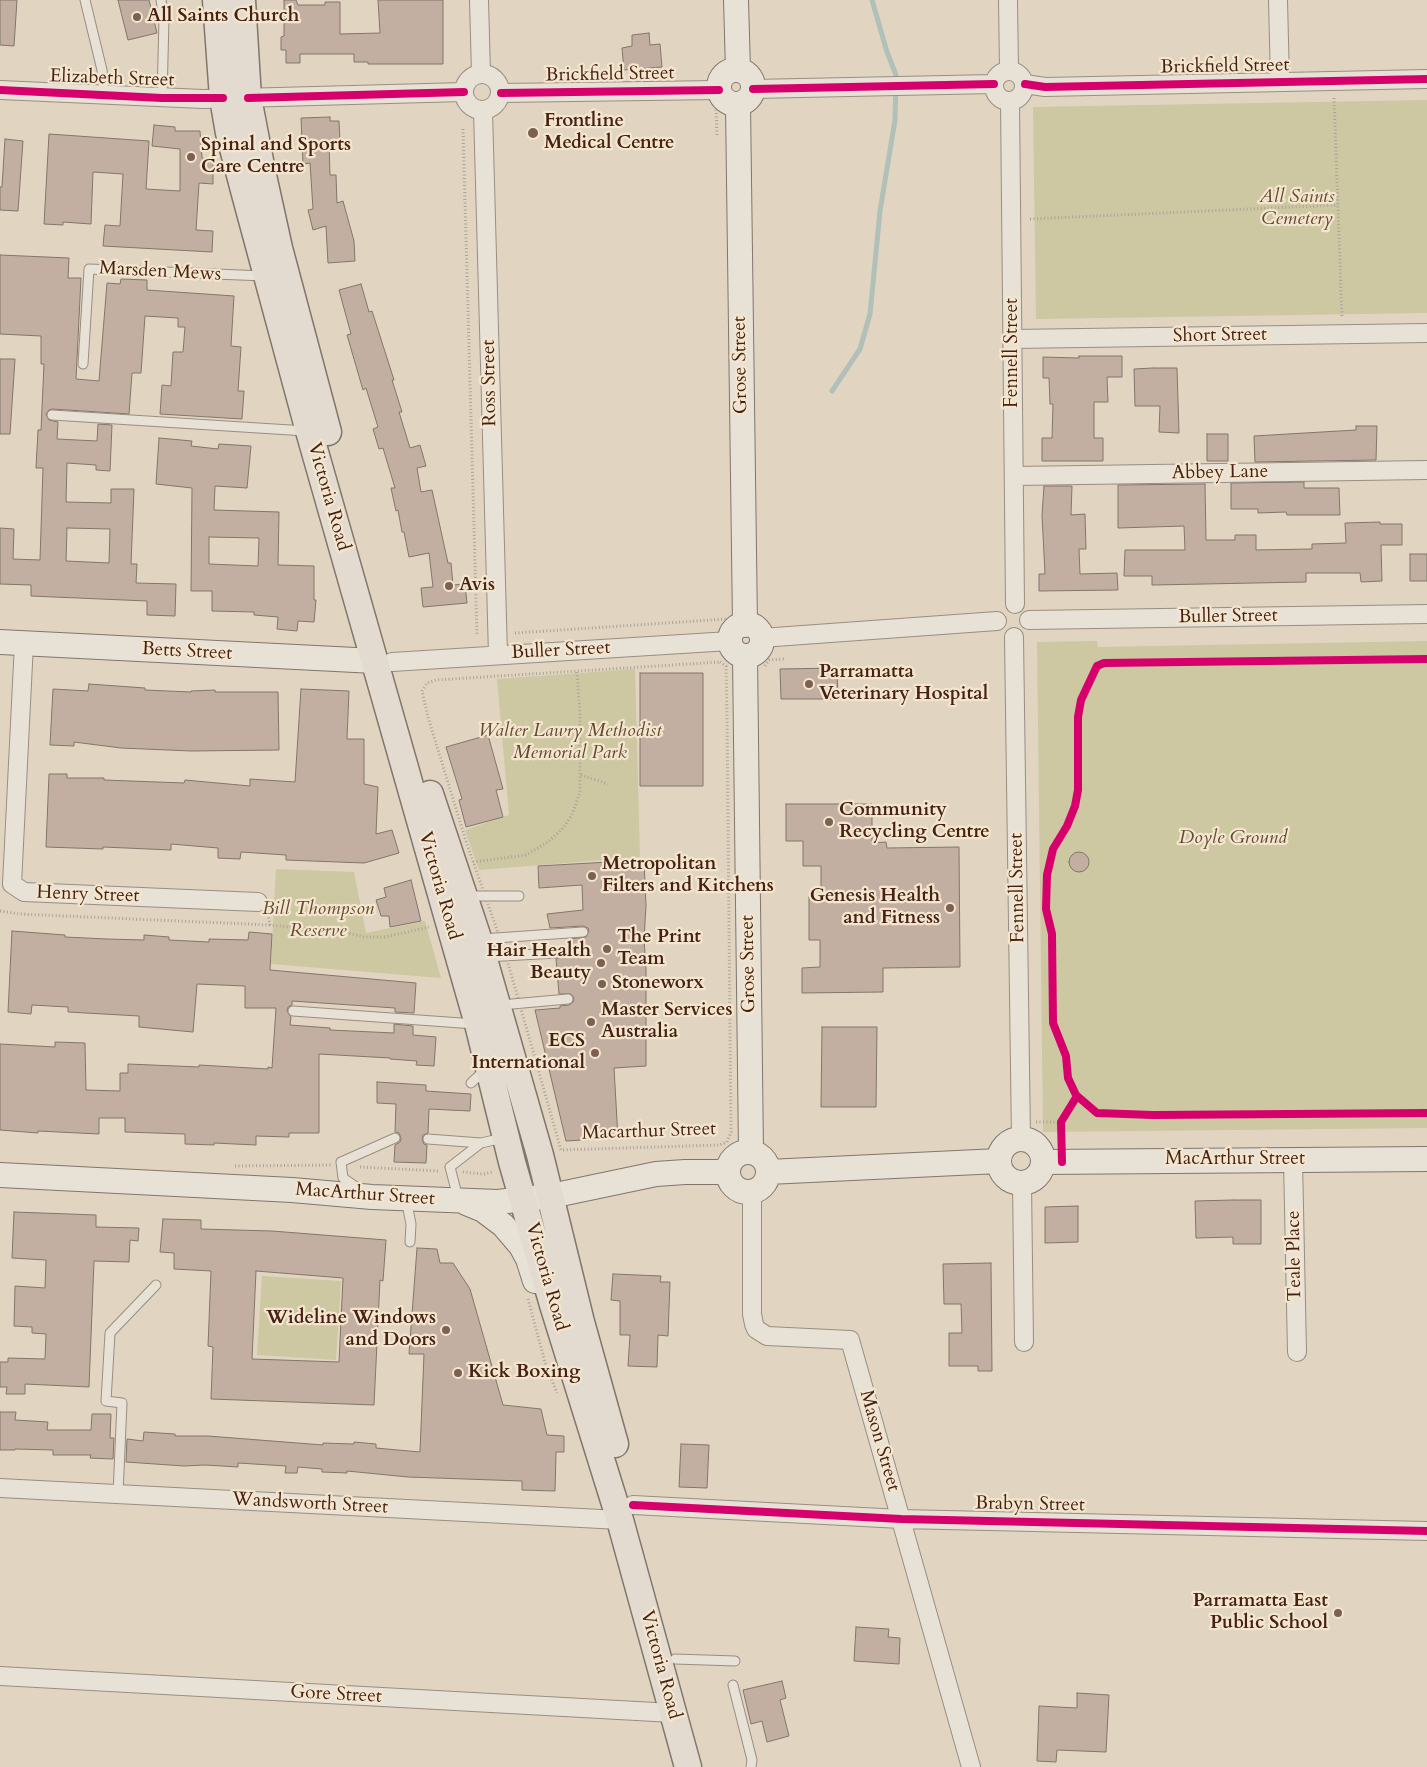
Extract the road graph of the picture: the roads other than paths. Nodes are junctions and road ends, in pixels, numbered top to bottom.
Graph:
1 (85, 0) edge
2 (161, 0) edge
3 (216, 0) edge
4 (242, 0) edge
5 (479, 0) edge
6 (736, 0) edge
7 (1008, 0) edge
8 (1278, 0) edge
9 (738, 70) junction
10 (1009, 70) junction
11 (481, 74) junction
12 (1427, 79) edge
13 (1280, 81) junction
14 (994, 84) junction
15 (1024, 84) junction
16 (0, 90) edge
17 (719, 90) junction
18 (464, 92) junction
19 (501, 93) junction
20 (104, 95) junction
21 (746, 97) junction
22 (162, 98) junction
23 (235, 98) junction
24 (1010, 101) junction
25 (483, 111) junction
26 (267, 276) junction
27 (1427, 333) edge
28 (1013, 339) junction
29 (83, 364) dead end
30 (52, 415) dead end
31 (309, 431) junction
32 (1427, 470) edge
33 (1014, 476) junction
34 (1015, 604) junction
35 (1427, 614) edge
36 (1029, 620) junction
37 (997, 621) junction
38 (1014, 637) junction
39 (739, 641) junction
40 (0, 642) edge
41 (24, 644) junction
42 (498, 655) junction
43 (383, 661) junction
44 (464, 896) junction
45 (519, 896) dead end
46 (258, 902) road end
47 (583, 932) dead end
48 (481, 948) junction
49 (556, 953) dead end
50 (568, 999) dead end
51 (497, 1006) junction
52 (293, 1011) dead end
53 (478, 1024) junction
54 (1021, 1131) junction
55 (506, 1137) junction
56 (395, 1138) dead end
57 (428, 1139) dead end
58 (481, 1143) junction
59 (751, 1152) junction
60 (1427, 1159) edge
61 (1293, 1160) junction
62 (999, 1161) junction
63 (1043, 1162) junction
64 (728, 1172) junction
65 (768, 1172) junction
66 (0, 1175) edge
67 (1022, 1183) junction
68 (752, 1192) junction
69 (551, 1196) junction
70 (372, 1197) junction
71 (406, 1198) junction
72 (523, 1200) junction
73 (459, 1201) junction
74 (410, 1242) dead end
75 (156, 1285) dead end
76 (1024, 1342) dead end
77 (1297, 1352) dead end
78 (601, 1453) junction
79 (0, 1488) edge
80 (118, 1494) junction
81 (627, 1513) junction
82 (901, 1519) junction
83 (1427, 1531) edge
84 (675, 1659) junction
85 (735, 1661) dead end
86 (0, 1676) edge
87 (732, 1685) dead end
88 (673, 1713) junction
89 (688, 1767) edge
90 (706, 1767) edge
91 (751, 1767) edge
92 (971, 1767) edge

1 - 20 lane
2 - 22 lane
3 - 23 main road, Victoria Road
4 - 23 main road, Victoria Road
5 - 11 street
6 - 9 street
7 - 10 street
8 - 13 street
9 - 17 street
9 - 21 street
10 - 14 street
10 - 15 street
11 - 18 street
11 - 19 street
12 - 13 street, Brickfield Street
13 - 15 street, Brickfield Street
14 - 21 street
14 - 24 street
15 - 24 street
16 - 20 street, Elizabeth Street
17 - 19 street, Brickfield Street
17 - 21 street
18 - 23 street
18 - 25 street
19 - 25 street
20 - 22 street, Elizabeth Street
21 - 39 street, Grose Street
22 - 23 street, Elizabeth Street
23 - 26 main road, Victoria Road
23 - 43 main road, Victoria Road
24 - 28 street, Fennell Street
25 - 42 street, Ross Street
26 - 29 lane, Marsden Mews
26 - 31 main road, Victoria Road
27 - 28 street, Short Street
28 - 33 street, Fennell Street
30 - 31 lane
31 - 43 main road, Victoria Road
32 - 33 street, Abbey Lane
33 - 34 street, Fennell Street
34 - 36 street
34 - 37 street
35 - 36 street, Buller Street
36 - 38 street
37 - 38 street
37 - 39 street, Buller Street
38 - 54 street, Fennell Street
39 - 42 street, Buller Street
39 - 59 street, Grose Street
40 - 41 street, Betts Street
41 - 43 street, Betts Street
41 - 46 street, Henry Street
42 - 43 street, Buller Street
43 - 44 main road, Victoria Road
43 - 53 main road, Victoria Road
44 - 45 lane
44 - 48 main road, Victoria Road
47 - 48 lane
48 - 49 lane
48 - 51 main road, Victoria Road
50 - 51 lane
51 - 69 main road, Victoria Road
52 - 53 lane
53 - 55 main road, Victoria Road
54 - 62 street
54 - 63 street
55 - 58 lane
55 - 72 main road, Victoria Road
56 - 70 lane
57 - 58 lane
58 - 73 lane
59 - 64 street
59 - 65 street
60 - 61 street, MacArthur Street
61 - 63 street, MacArthur Street
61 - 77 street, Teale Place
62 - 65 street
62 - 67 street
63 - 67 street
64 - 68 street
64 - 69 street, MacArthur Street
65 - 68 street
66 - 70 street, MacArthur Street
67 - 76 street
68 - 82 street, Mason Street
69 - 72 street, MacArthur Street
69 - 81 main road, Victoria Road
70 - 71 street, MacArthur Street
71 - 73 street, MacArthur Street
71 - 74 lane
72 - 73 street, MacArthur Street
72 - 78 main road, Victoria Road
73 - 78 street
75 - 80 lane
78 - 81 main road, Victoria Road
79 - 80 street, Wandsworth Street
80 - 81 street, Wandsworth Street
81 - 82 street, Brabyn Street
81 - 84 main road, Victoria Road
81 - 88 main road, Victoria Road
82 - 83 street, Brabyn Street
82 - 92 street, Mason Street
84 - 85 lane
84 - 90 main road, Victoria Road
86 - 88 street, Gore Street
87 - 91 lane
88 - 89 main road, Victoria Road

